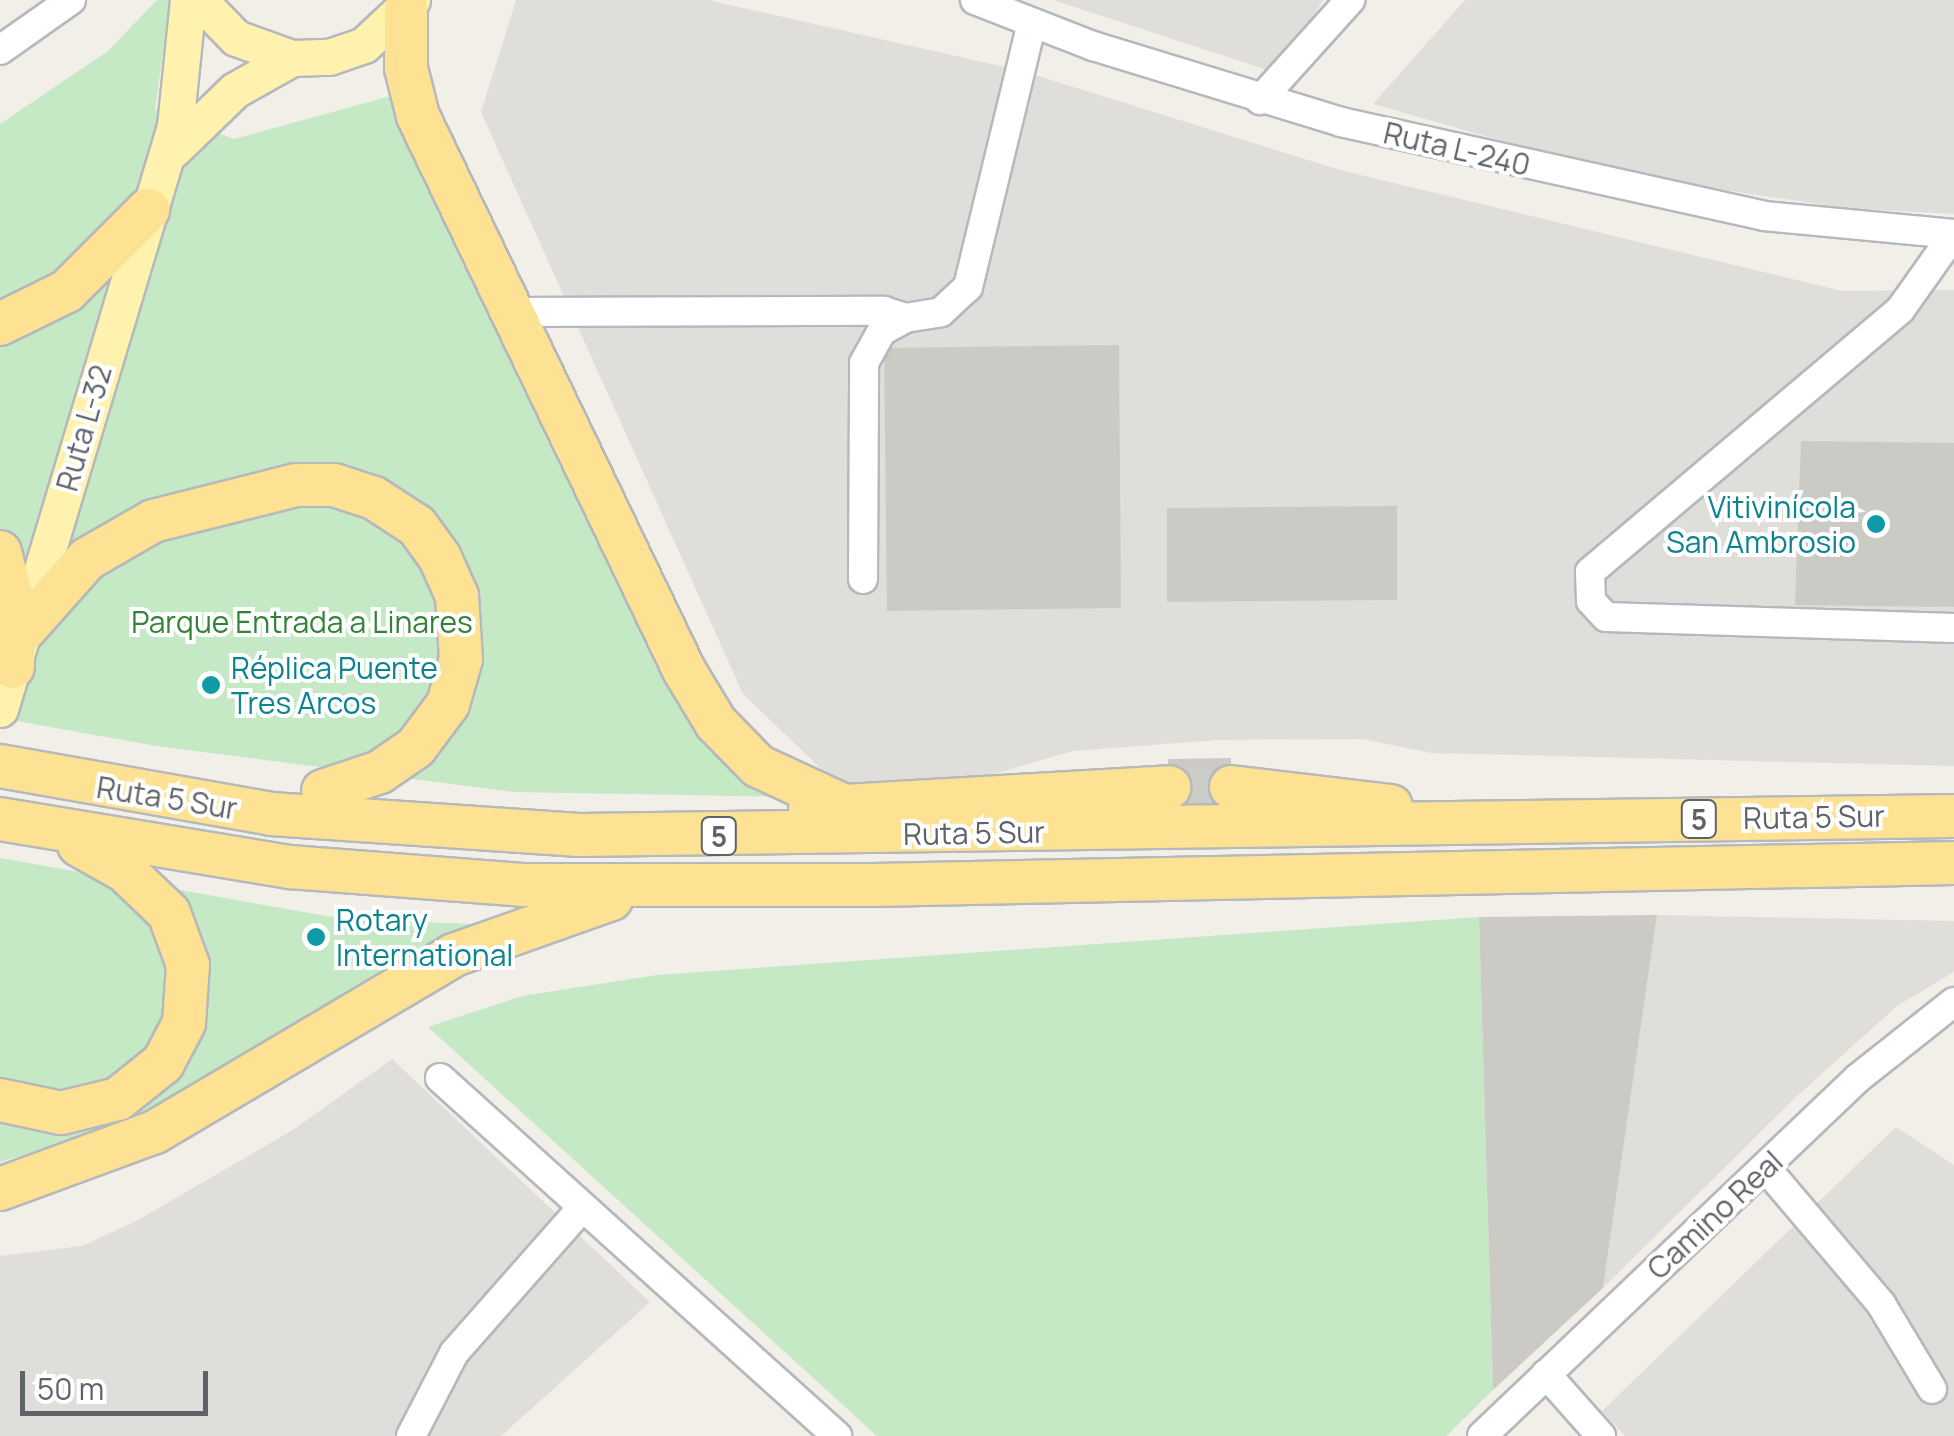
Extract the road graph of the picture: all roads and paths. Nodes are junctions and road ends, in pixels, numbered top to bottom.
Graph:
1 (71, 0) edge
2 (188, 0) edge
3 (199, 0) edge
4 (975, 0) edge
5 (1350, 0) edge
6 (409, 4) edge
7 (1032, 23) junction
8 (0, 50) edge
9 (292, 58) junction
10 (1260, 100) junction
11 (166, 158) junction
12 (148, 210) junction
13 (1954, 234) edge
14 (512, 312) junction
15 (905, 318) junction
16 (0, 324) edge
17 (0, 552) edge
18 (863, 579) dead end
19 (1954, 628) edge
20 (8, 688) edge
21 (0, 766) edge
22 (1231, 787) tunnel mouth
23 (1168, 788) tunnel mouth
24 (323, 791) junction
25 (847, 806) junction
26 (1954, 816) edge
27 (0, 819) edge
28 (1444, 822) junction
29 (47, 829) junction
30 (1954, 863) edge
31 (675, 887) junction
32 (1954, 1002) edge
33 (440, 1078) dead end
34 (0, 1100) edge
35 (1765, 1167) junction
36 (0, 1189) edge
37 (582, 1208) junction
38 (1546, 1374) junction
39 (1932, 1388) dead end
40 (411, 1436) edge
41 (837, 1436) edge
42 (1482, 1436) edge
43 (1601, 1436) edge

1 - 8 street
2 - 11 main road, Ruta L-32
3 - 9 main road
4 - 7 street, Ruta L-240
5 - 10 street
6 - 9 main road, Ruta L-32
6 - 14 highway
7 - 10 street, Ruta L-240
7 - 15 street
9 - 11 main road, Ruta L-32
10 - 13 street, Ruta L-240
11 - 12 main road, Ruta L-32
12 - 16 highway
12 - 20 main road, Ruta L-32
13 - 19 street
14 - 15 street
14 - 25 highway
15 - 18 street
17 - 20 highway
20 - 24 highway
20 - 24 highway
21 - 28 highway, Ruta 5 Sur / 5
22 - 28 highway
23 - 25 highway
24 - 25 highway
26 - 28 highway, Ruta 5 Sur / 5
27 - 29 highway, Ruta 5 Sur / 5
29 - 31 highway, Ruta 5 Sur / 5
29 - 34 highway
30 - 31 highway, Ruta 5 Sur / 5
31 - 36 highway
32 - 35 street, Camino Real
33 - 37 street
35 - 38 street, Camino Real
35 - 39 street
37 - 40 street
37 - 41 street
38 - 42 street, Camino Real
38 - 43 street

